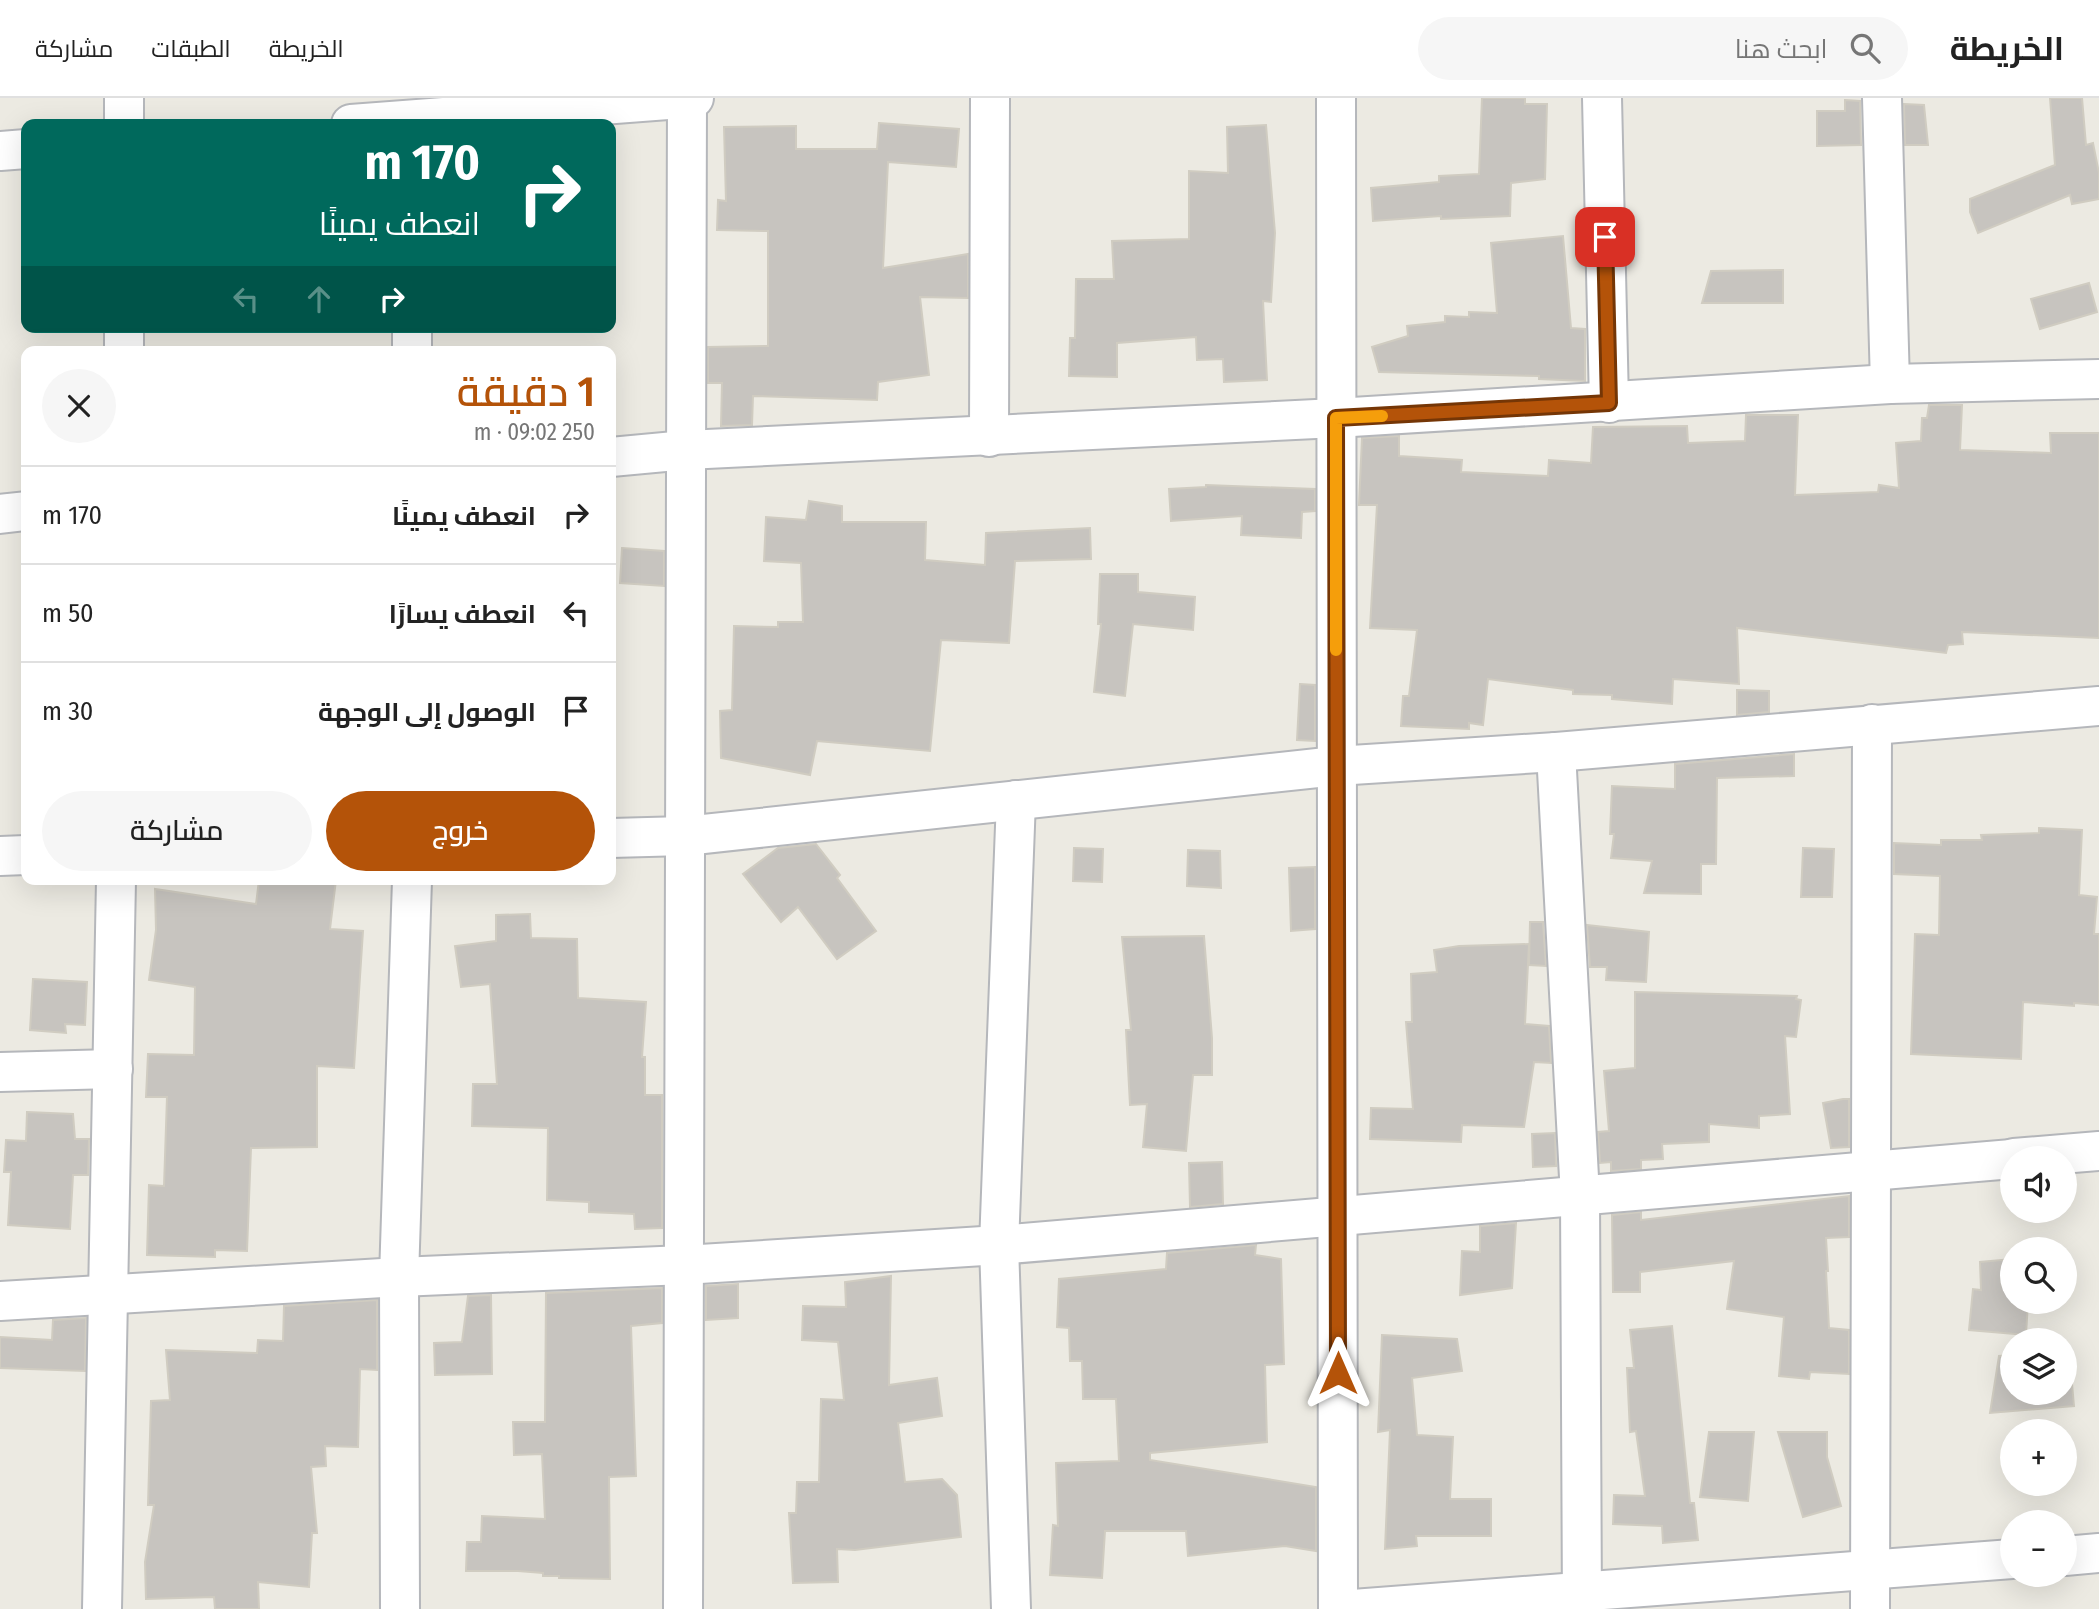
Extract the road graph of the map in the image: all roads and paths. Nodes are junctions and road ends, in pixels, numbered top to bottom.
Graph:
1 (124, 98) edge
2 (687, 98) edge
3 (694, 98) edge
4 (990, 98) edge
5 (1336, 98) edge
6 (1602, 98) edge
7 (1882, 98) edge
8 (408, 114) edge
9 (124, 119) edge
10 (380, 119) edge
11 (21, 149) edge
12 (0, 151) edge
13 (2099, 379) edge
14 (1890, 384) junction
15 (1609, 403) junction
16 (1336, 418) junction
17 (989, 437) junction
18 (686, 450) junction
19 (616, 457) edge
20 (21, 512) edge
21 (0, 514) edge
22 (2099, 706) edge
23 (1872, 724) junction
24 (1556, 752) junction
25 (1336, 765) junction
26 (1016, 800) junction
27 (685, 836) junction
28 (616, 838) edge
29 (21, 855) edge
30 (0, 856) edge
31 (116, 885) edge
32 (412, 885) edge
33 (113, 1069) junction
34 (0, 1072) edge
35 (2099, 1151) edge
36 (2077, 1153) edge
37 (2000, 1160) edge
38 (1870, 1171) junction
39 (1580, 1196) junction
40 (1338, 1216) junction
41 (999, 1245) junction
42 (684, 1265) junction
43 (399, 1277) junction
44 (109, 1296) junction
45 (0, 1301) edge
46 (2099, 1553) edge
47 (2077, 1555) edge
48 (2000, 1560) edge
49 (1870, 1570) junction
50 (1582, 1600) edge
51 (102, 1609) edge
52 (400, 1609) edge
53 (683, 1609) edge
54 (1011, 1609) edge
55 (1338, 1609) edge
56 (1353, 1609) edge
57 (1870, 1609) edge

1 - 9 street
2 - 3 street
2 - 8 street
2 - 18 street
4 - 17 street
5 - 16 street
6 - 15 street
7 - 14 street
8 - 10 street
11 - 12 street
13 - 14 street
14 - 15 street
15 - 16 street
16 - 17 street
16 - 25 street
17 - 18 street
18 - 19 street
18 - 27 street
20 - 21 street
22 - 23 street
23 - 24 street
23 - 38 street
24 - 25 street
24 - 39 street
25 - 26 street
25 - 40 street
26 - 27 street
26 - 41 street
27 - 28 street
27 - 42 street
29 - 30 street
31 - 33 street
32 - 43 street
33 - 34 street
33 - 44 street
35 - 36 street
37 - 38 street
38 - 39 street
38 - 49 street
39 - 40 street
39 - 50 street
40 - 41 street
40 - 55 street
41 - 42 street
41 - 54 street
42 - 43 street
42 - 53 street
43 - 44 street
43 - 52 street
44 - 45 street
44 - 51 street
46 - 47 street
48 - 49 street
49 - 50 street
49 - 57 street
50 - 56 street

